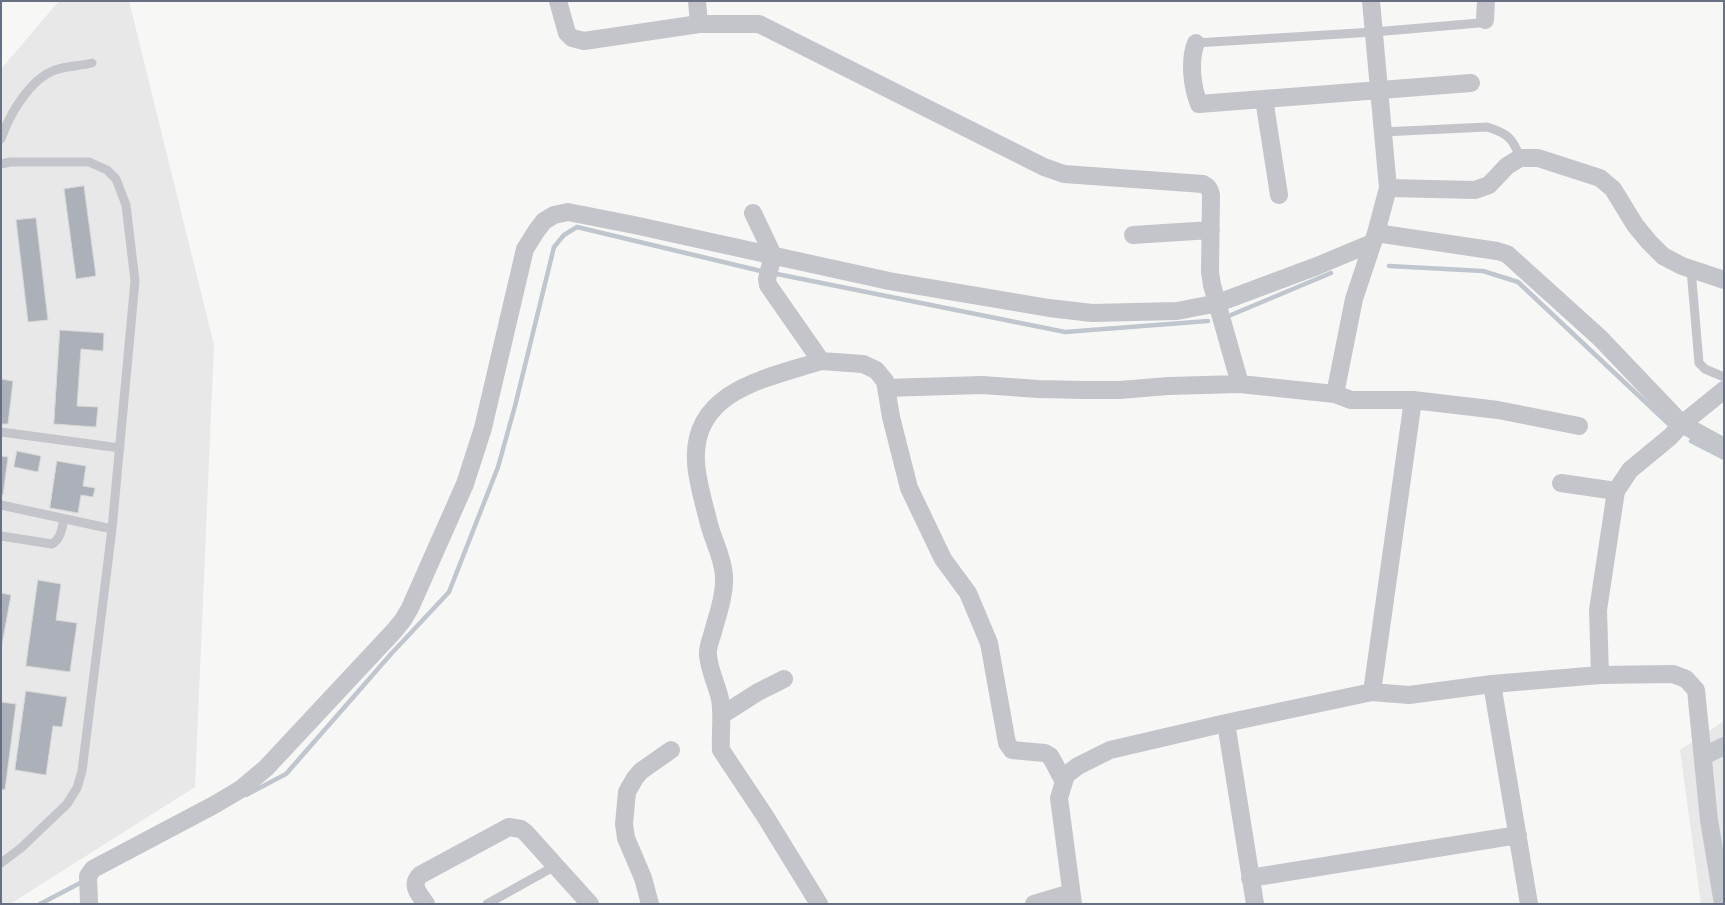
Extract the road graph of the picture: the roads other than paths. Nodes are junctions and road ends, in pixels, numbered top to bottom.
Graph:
1 (558, 1) edge
2 (697, 1) edge
3 (1371, 1) edge
4 (1486, 1) edge
5 (1485, 20) joint
6 (700, 24) junction
7 (1374, 32) junction
8 (1196, 42) joint
9 (92, 63) dead end
10 (1471, 83) dead end
11 (1378, 90) junction
12 (1264, 99) junction
13 (1382, 132) junction
14 (1, 139) edge
15 (1520, 158) junction
16 (1, 164) edge
17 (1388, 188) junction
18 (1279, 195) dead end
19 (753, 213) dead end
20 (1210, 230) junction
21 (1133, 235) dead end
22 (1374, 238) junction
23 (770, 265) junction
24 (1691, 269) junction
25 (1724, 280) edge
26 (1218, 303) junction
27 (821, 361) junction
28 (1724, 377) edge
29 (1240, 384) junction
30 (886, 388) junction
31 (1724, 390) edge
32 (1335, 394) junction
33 (1413, 400) junction
34 (1682, 424) junction
35 (1579, 426) dead end
36 (1, 432) edge
37 (1724, 447) edge
38 (120, 448) junction
39 (1561, 483) dead end
40 (1616, 491) junction
41 (1, 505) edge
42 (64, 519) junction
43 (112, 529) junction
44 (1, 536) edge
45 (1600, 675) junction
46 (784, 679) dead end
47 (1492, 684) junction
48 (1372, 692) junction
49 (722, 715) junction
50 (1226, 723) junction
51 (1724, 746) edge
52 (670, 750) dead end
53 (1704, 756) junction
54 (1063, 780) junction
55 (1716, 820) edge
56 (1518, 835) junction
57 (1, 863) edge
58 (555, 866) junction
59 (1250, 878) junction
60 (89, 891) edge
61 (1072, 898) edge
62 (426, 904) edge
63 (487, 904) edge
64 (590, 904) edge
65 (650, 904) edge
66 (819, 904) edge
67 (1034, 904) edge
68 (1255, 904) edge
69 (1529, 904) edge
70 (1723, 904) edge

1 - 6 street
2 - 6 street
3 - 7 street
4 - 5 street
5 - 7 lane
6 - 20 street
7 - 8 lane
7 - 11 street
8 - 12 street
9 - 14 lane
10 - 11 street
11 - 12 street
11 - 13 street
12 - 18 street
13 - 15 lane
13 - 17 street
15 - 17 street
15 - 24 street
16 - 38 lane
17 - 22 street
19 - 23 street
20 - 21 street
20 - 26 street
22 - 26 street
22 - 32 street
22 - 34 street
23 - 26 street
23 - 27 street
23 - 60 street
24 - 25 street
24 - 28 lane
26 - 29 street
27 - 30 street
27 - 49 street
29 - 30 street
29 - 32 street
30 - 54 street
31 - 34 street
32 - 33 street
33 - 35 street
33 - 48 street
34 - 37 street
34 - 40 street
36 - 38 lane
38 - 43 lane
39 - 40 street
40 - 45 street
41 - 42 lane
42 - 43 lane
42 - 44 lane
43 - 57 lane
45 - 47 street
45 - 53 street
46 - 49 street
47 - 48 street
47 - 56 street
48 - 50 street
49 - 66 street
50 - 54 street
50 - 59 street
51 - 53 street
52 - 65 street
53 - 55 street
54 - 61 street
55 - 70 street
56 - 59 street
56 - 69 street
58 - 62 street
58 - 63 lane
58 - 64 street
59 - 68 street
61 - 67 street

